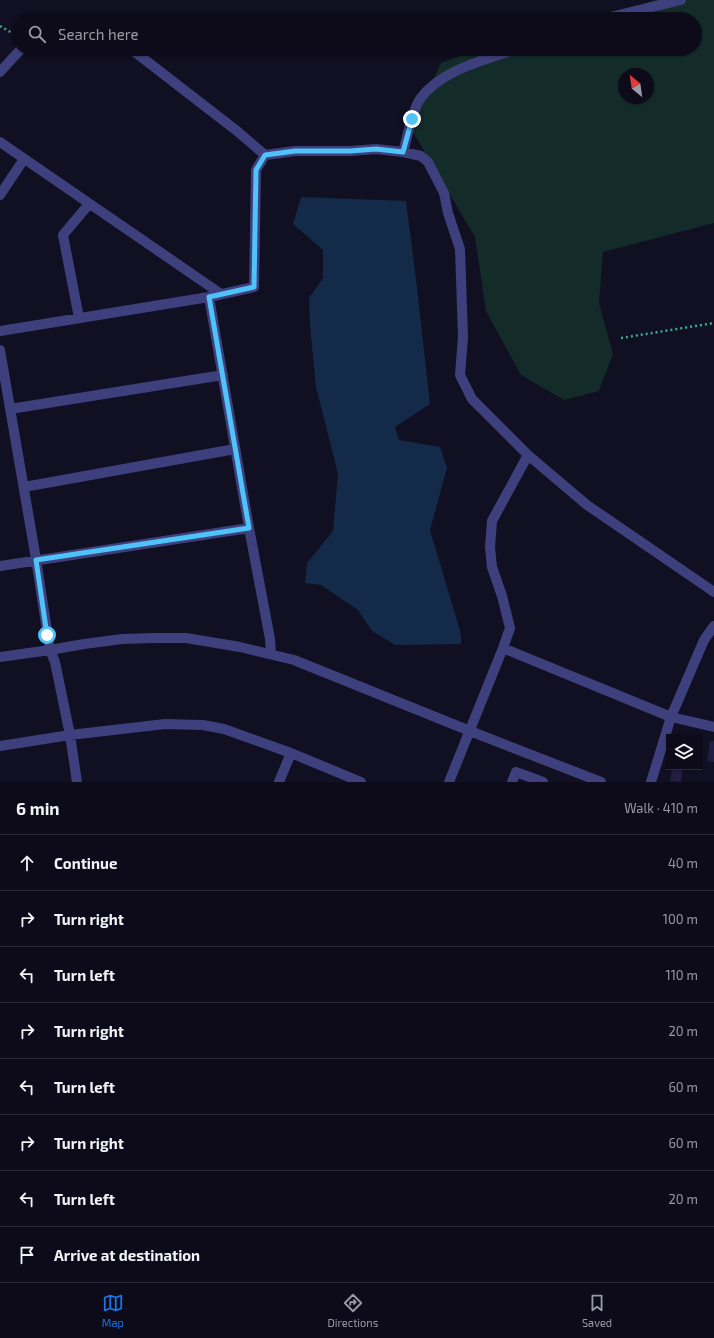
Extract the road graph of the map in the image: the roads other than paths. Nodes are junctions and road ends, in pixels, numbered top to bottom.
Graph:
1 (681, 0) edge
2 (626, 12) edge
3 (15, 56) edge
4 (140, 56) edge
5 (495, 56) edge
6 (0, 72) edge
7 (0, 142) edge
8 (403, 152) junction
9 (265, 155) junction
10 (24, 159) junction
11 (0, 195) edge
12 (89, 204) junction
13 (221, 294) junction
14 (209, 297) junction
15 (79, 318) junction
16 (0, 331) edge
17 (0, 350) edge
18 (223, 375) junction
19 (10, 409) junction
20 (235, 449) junction
21 (528, 455) junction
22 (24, 487) junction
23 (249, 528) junction
24 (36, 560) junction
25 (0, 566) edge
26 (714, 592) edge
27 (714, 626) edge
28 (503, 648) junction
29 (50, 650) junction
30 (271, 654) junction
31 (0, 657) edge
32 (671, 717) junction
33 (714, 727) edge
34 (470, 731) junction
35 (70, 735) junction
36 (0, 746) edge
37 (291, 753) junction
38 (76, 782) edge
39 (279, 782) edge
40 (361, 782) edge
41 (449, 782) edge
42 (512, 782) edge
43 (543, 782) edge
44 (601, 782) edge
45 (651, 782) edge

1 - 2 street
3 - 6 street
4 - 9 street
5 - 8 street
7 - 10 street
8 - 9 street
8 - 21 street
9 - 13 street
10 - 11 street
10 - 12 street
12 - 13 street
12 - 15 street
13 - 14 street
14 - 15 street
14 - 18 street
15 - 16 street
17 - 19 street
18 - 19 street
18 - 20 street
19 - 22 street
20 - 22 street
20 - 23 street
21 - 26 street
21 - 28 street
22 - 24 street
23 - 24 street
23 - 30 street
24 - 25 street
24 - 29 street
27 - 32 street
28 - 32 street
28 - 34 street
29 - 30 street
29 - 31 street
29 - 35 street
30 - 34 street
32 - 33 street
32 - 45 street
34 - 41 street
34 - 44 street
35 - 36 street
35 - 37 street
35 - 38 street
37 - 39 street
37 - 40 street
42 - 43 street

